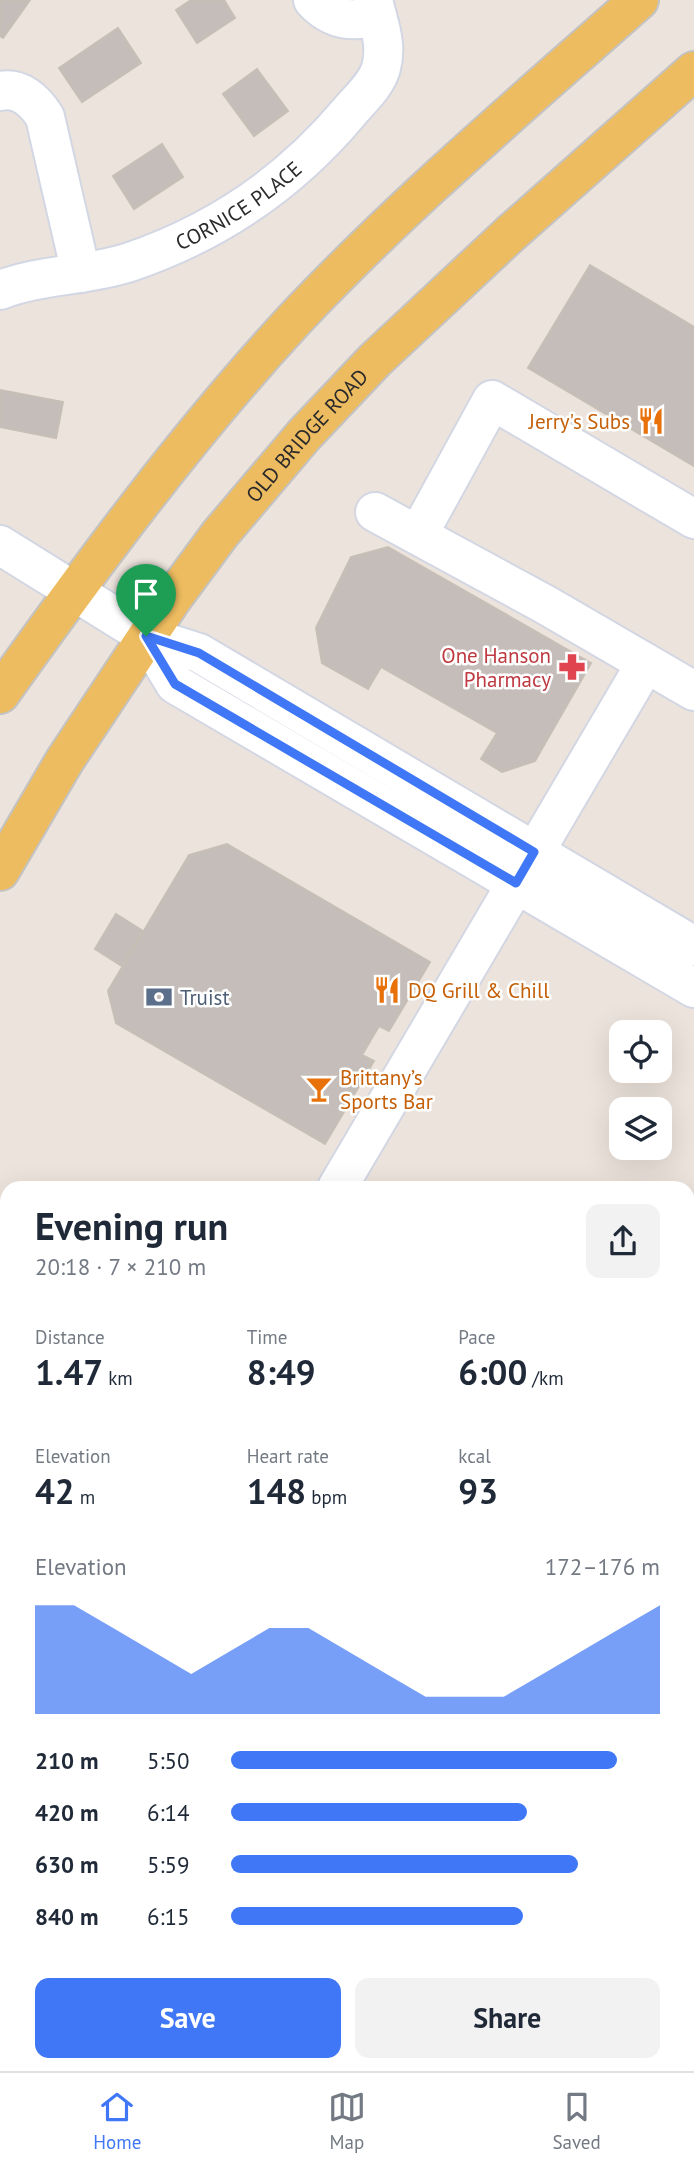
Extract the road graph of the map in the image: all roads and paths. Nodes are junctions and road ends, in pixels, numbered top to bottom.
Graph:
1 (313, 0) edge
2 (639, 0) edge
3 (375, 8) edge
4 (694, 71) edge
5 (0, 91) edge
6 (81, 273) junction
7 (3, 280) edge
8 (375, 512) dead end
9 (694, 519) edge
10 (418, 535) junction
11 (0, 545) edge
12 (74, 591) junction
13 (146, 636) junction
14 (646, 663) junction
15 (694, 691) edge
16 (0, 694) edge
17 (525, 868) junction
18 (0, 872) edge
19 (694, 946) edge
20 (694, 988) edge
21 (341, 1181) edge

1 - 3 street
2 - 12 main road
3 - 6 street, CORNICE PLACE
4 - 13 main road, OLD BRIDGE ROAD
5 - 6 street
6 - 7 street, CORNICE PLACE
8 - 10 street
9 - 10 street
10 - 14 street
11 - 12 street
12 - 13 street
12 - 16 main road
13 - 17 street
13 - 18 main road, OLD BRIDGE ROAD
14 - 15 street
14 - 17 street
17 - 19 street
17 - 20 street
17 - 21 street

